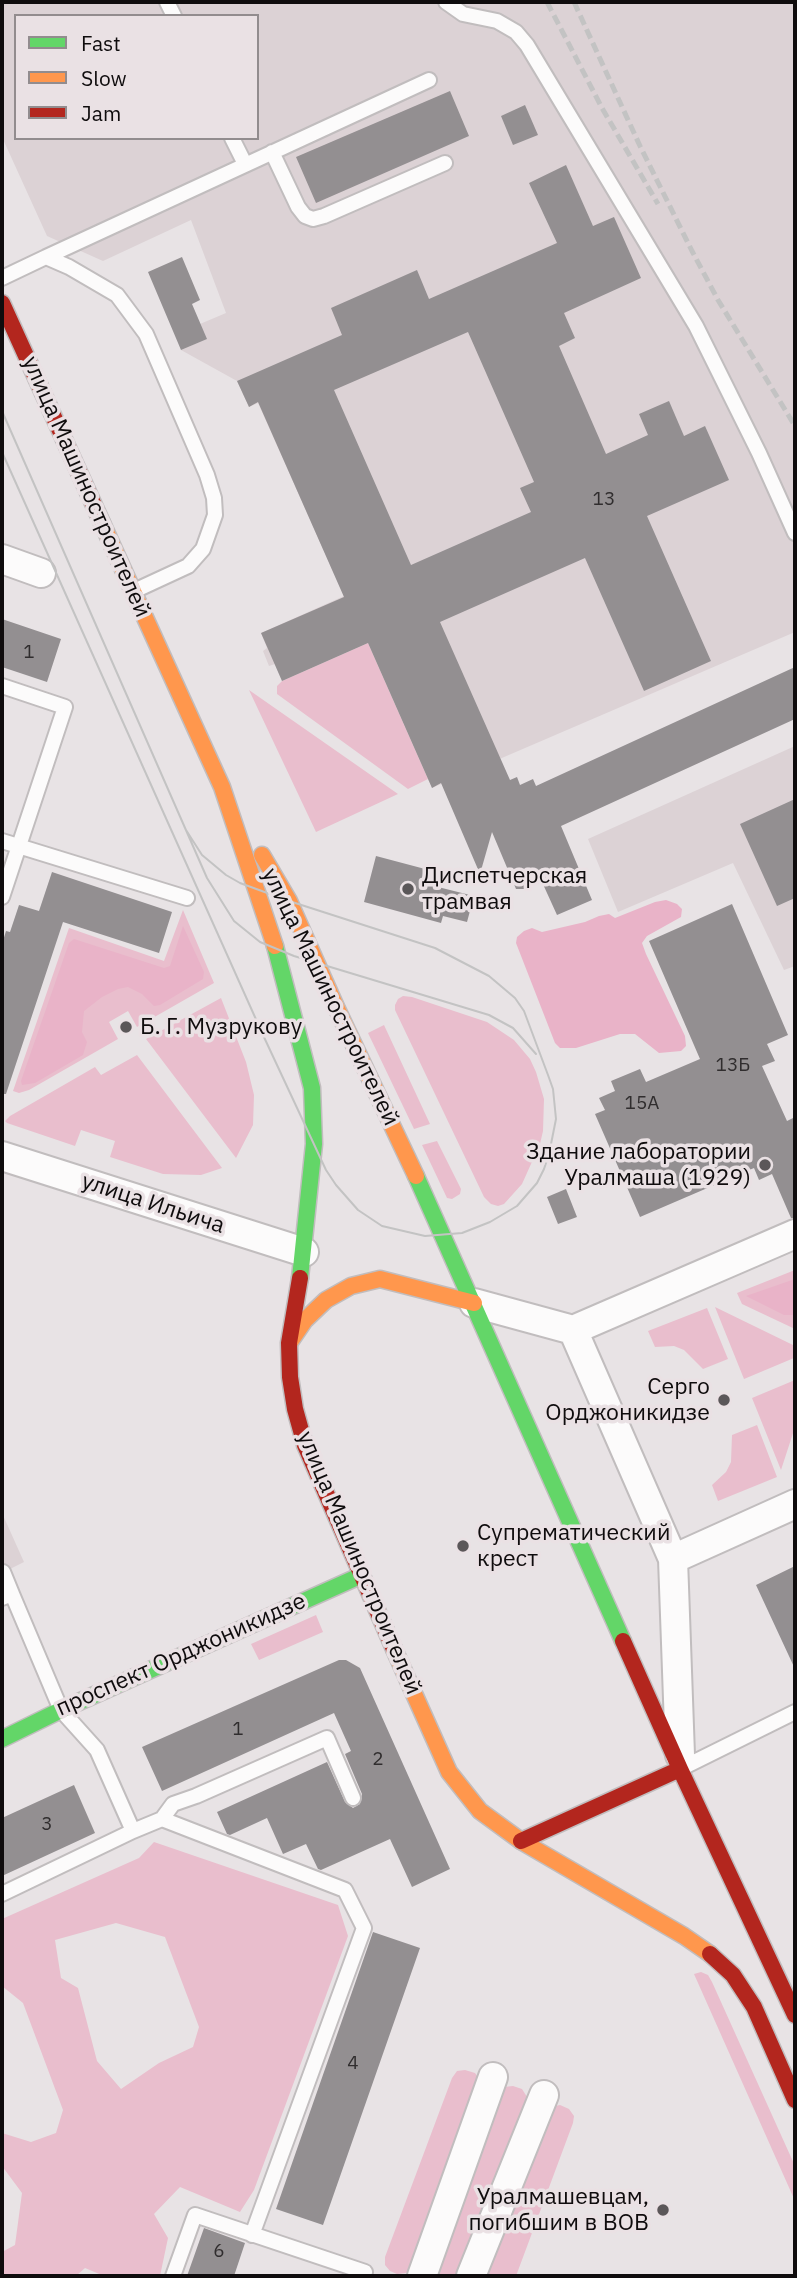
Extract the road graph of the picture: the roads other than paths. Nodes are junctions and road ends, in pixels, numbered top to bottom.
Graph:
1 (446, 2) edge
2 (429, 80) dead end
3 (233, 140) edge
4 (272, 152) junction
5 (445, 163) dead end
6 (245, 164) junction
7 (46, 257) junction
8 (2, 278) edge
9 (2, 303) edge
10 (795, 534) edge
11 (2, 559) edge
12 (41, 573) dead end
13 (132, 591) junction
14 (2, 686) edge
15 (222, 787) junction
16 (2, 841) edge
17 (19, 847) junction
18 (2, 897) edge
19 (187, 898) dead end
20 (2, 1156) edge
21 (795, 1234) edge
22 (311, 1254) junction
23 (355, 1270) dead end
24 (380, 1279) junction
25 (474, 1303) junction
26 (573, 1330) junction
27 (289, 1343) junction
28 (795, 1504) edge
29 (673, 1559) junction
30 (3, 1572) edge
31 (362, 1575) junction
32 (7, 1596) edge
33 (61, 1710) junction
34 (795, 1712) edge
35 (2, 1739) edge
36 (680, 1769) junction
37 (353, 1798) dead end
38 (162, 1819) junction
39 (132, 1831) junction
40 (521, 1841) junction
41 (2, 1894) edge
42 (795, 2015) edge
43 (493, 2077) dead end
44 (544, 2095) dead end
45 (795, 2100) edge
46 (252, 2235) junction
47 (365, 2272) dead end
48 (173, 2276) edge
49 (422, 2276) edge
50 (471, 2276) edge

1 - 10 lane
2 - 4 lane
3 - 6 lane
4 - 5 lane
4 - 6 lane
6 - 7 lane
7 - 8 lane
7 - 13 lane
9 - 13 main road, улица Машиностроителей
11 - 12 street
13 - 15 main road, улица Машиностроителей
14 - 17 lane
15 - 22 main road, улица Машиностроителей
15 - 25 main road, улица Машиностроителей
16 - 17 lane
17 - 18 lane
17 - 19 lane
20 - 22 street, улица Ильича
21 - 26 street
22 - 27 main road, улица Машиностроителей
23 - 24 main road
24 - 25 main road
24 - 27 main road
25 - 26 street
25 - 36 main road, улица Машиностроителей
26 - 29 street
27 - 31 main road, улица Машиностроителей
28 - 29 street
29 - 36 street
30 - 32 lane
31 - 33 main road, проспект Орджоникидзе
31 - 40 main road, улица Машиностроителей
32 - 33 lane
33 - 35 main road, проспект Орджоникидзе
33 - 39 lane
34 - 36 lane
36 - 40 main road
36 - 42 main road, улица Машиностроителей
37 - 38 lane
38 - 39 lane
38 - 46 lane
39 - 41 lane
40 - 45 main road, улица Машиностроителей
43 - 49 street
44 - 50 street
46 - 47 lane
46 - 48 lane

